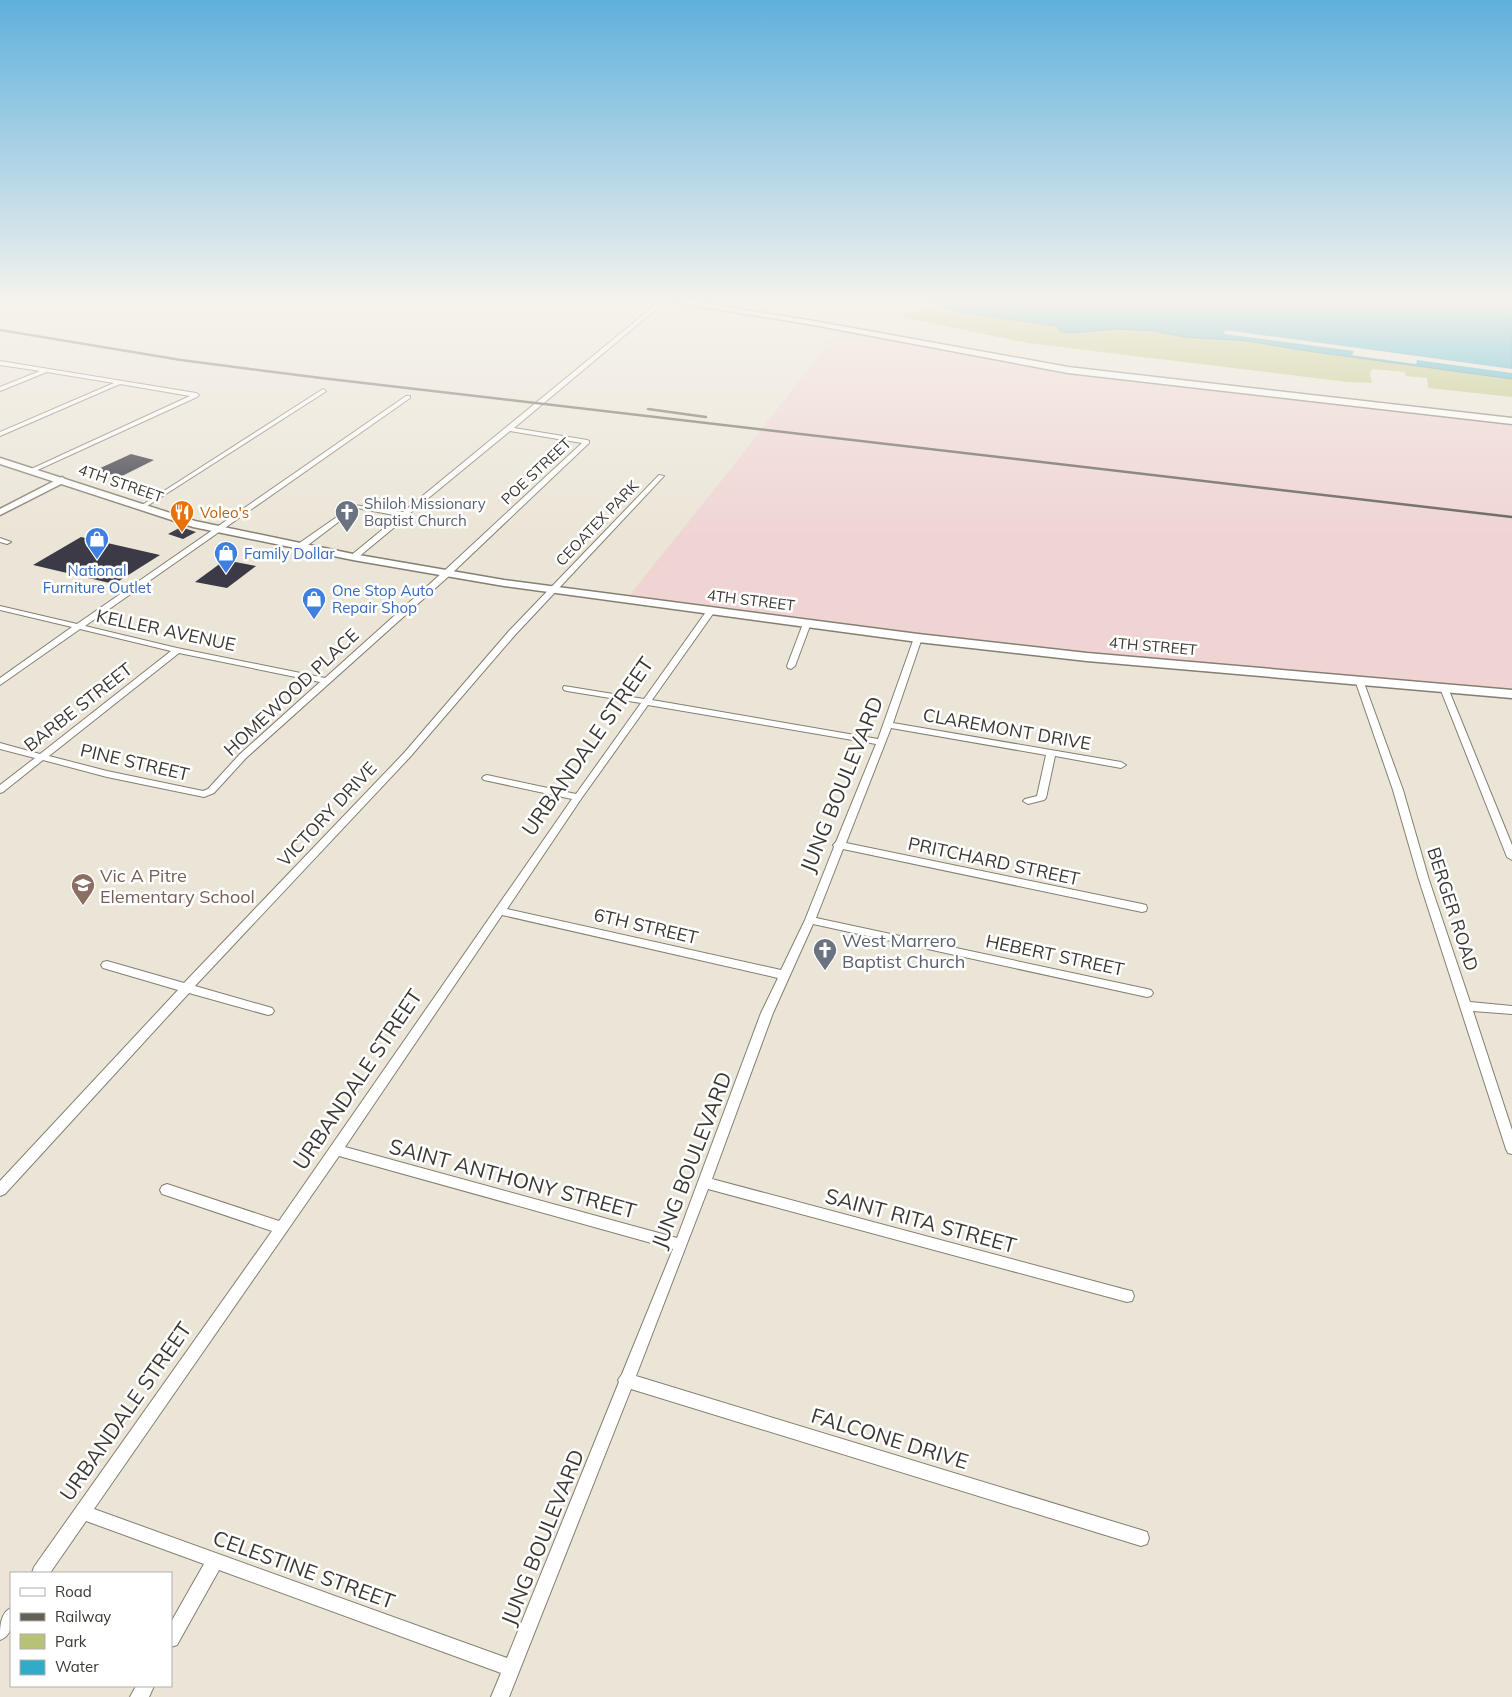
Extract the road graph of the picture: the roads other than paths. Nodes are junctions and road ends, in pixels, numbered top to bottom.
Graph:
1 (25, 379) edge
2 (91, 379) edge
3 (569, 379) edge
4 (1148, 379) edge
5 (118, 384) junction
6 (0, 389) edge
7 (323, 391) dead end
8 (408, 397) dead end
9 (1512, 421) edge
10 (509, 429) junction
11 (0, 434) edge
12 (0, 461) edge
13 (31, 471) junction
14 (661, 476) dead end
15 (62, 480) junction
16 (142, 507) junction
17 (0, 512) edge
18 (406, 515) junction
19 (218, 530) junction
20 (301, 546) junction
21 (353, 557) junction
22 (446, 574) junction
23 (553, 590) junction
24 (0, 608) edge
25 (711, 611) junction
26 (807, 623) junction
27 (78, 627) junction
28 (918, 638) junction
29 (177, 650) junction
30 (790, 666) dead end
31 (1359, 680) junction
32 (325, 681) junction
33 (0, 682) edge
34 (567, 688) dead end
35 (1444, 688) junction
36 (1512, 694) edge
37 (645, 703) junction
38 (888, 725) junction
39 (880, 742) junction
40 (0, 746) edge
41 (1051, 753) junction
42 (42, 757) junction
43 (1121, 765) dead end
44 (487, 778) dead end
45 (0, 790) edge
46 (204, 794) joint
47 (578, 797) junction
48 (1028, 801) dead end
49 (838, 845) junction
50 (1512, 857) edge
51 (1142, 908) dead end
52 (499, 911) junction
53 (810, 920) junction
54 (107, 965) dead end
55 (784, 975) junction
56 (187, 988) junction
57 (1147, 993) dead end
58 (1466, 1006) junction
59 (1512, 1010) edge
60 (268, 1011) dead end
61 (1512, 1148) edge
62 (336, 1150) junction
63 (704, 1182) junction
64 (0, 1190) edge
65 (167, 1190) dead end
66 (282, 1228) junction
67 (681, 1245) junction
68 (1127, 1296) dead end
69 (625, 1380) junction
70 (82, 1512) junction
71 (1141, 1538) dead end
72 (215, 1560) junction
73 (41, 1572) edge
74 (10, 1617) edge
75 (0, 1632) edge
76 (172, 1637) edge
77 (511, 1668) junction
78 (500, 1697) edge

1 - 6 street
2 - 5 street
3 - 10 street
4 - 9 main road
5 - 11 street
5 - 13 street
7 - 16 street
8 - 19 street
10 - 18 street
10 - 22 street, POE STREET
12 - 13 main road, 4TH STREET
13 - 15 main road, 4TH STREET
14 - 23 street, CEOATEX PARK
15 - 16 main road, 4TH STREET
15 - 17 street
16 - 19 main road, 4TH STREET
18 - 20 street
18 - 21 street
19 - 20 main road, 4TH STREET
19 - 27 street
20 - 21 main road, 4TH STREET
21 - 22 main road, 4TH STREET
22 - 23 main road, 4TH STREET
22 - 32 street, HOMEWOOD PLACE
23 - 25 main road, 4TH STREET
23 - 56 street, VICTORY DRIVE
24 - 27 street, KELLER AVENUE
25 - 26 main road, 4TH STREET
25 - 37 street, URBANDALE STREET
26 - 28 main road, 4TH STREET
26 - 30 street
27 - 29 street, KELLER AVENUE
27 - 33 street
28 - 31 main road, 4TH STREET
28 - 38 street, JUNG BOULEVARD
29 - 32 street, KELLER AVENUE
29 - 42 street, BARBE STREET
31 - 35 main road, 4TH STREET
31 - 58 street, BERGER ROAD
32 - 46 street, HOMEWOOD PLACE
34 - 37 street
35 - 36 main road, 4TH STREET
35 - 50 street
37 - 39 street
37 - 47 street, URBANDALE STREET
38 - 39 street, JUNG BOULEVARD
38 - 41 street, CLAREMONT DRIVE
39 - 49 street, JUNG BOULEVARD
40 - 42 street, PINE STREET
41 - 43 street, CLAREMONT DRIVE
41 - 48 street
42 - 45 street, BARBE STREET
42 - 46 street, PINE STREET
44 - 47 street
47 - 52 street, URBANDALE STREET
49 - 51 street, PRITCHARD STREET
49 - 53 street, JUNG BOULEVARD
52 - 55 street, 6TH STREET
52 - 62 street, URBANDALE STREET
53 - 55 street, JUNG BOULEVARD
53 - 57 street, HEBERT STREET
54 - 56 street
55 - 63 street, JUNG BOULEVARD
56 - 60 street
56 - 64 street, VICTORY DRIVE
58 - 59 street
58 - 61 street, BERGER ROAD
62 - 66 street, URBANDALE STREET
62 - 67 street, SAINT ANTHONY STREET
63 - 67 street, JUNG BOULEVARD
63 - 68 street, SAINT RITA STREET
65 - 66 street
66 - 70 street, URBANDALE STREET
67 - 69 street, JUNG BOULEVARD
69 - 71 street, FALCONE DRIVE
69 - 77 street, JUNG BOULEVARD
70 - 72 street, CELESTINE STREET
70 - 73 street, URBANDALE STREET
72 - 76 street
72 - 77 street, CELESTINE STREET
74 - 75 street
77 - 78 street, JUNG BOULEVARD

